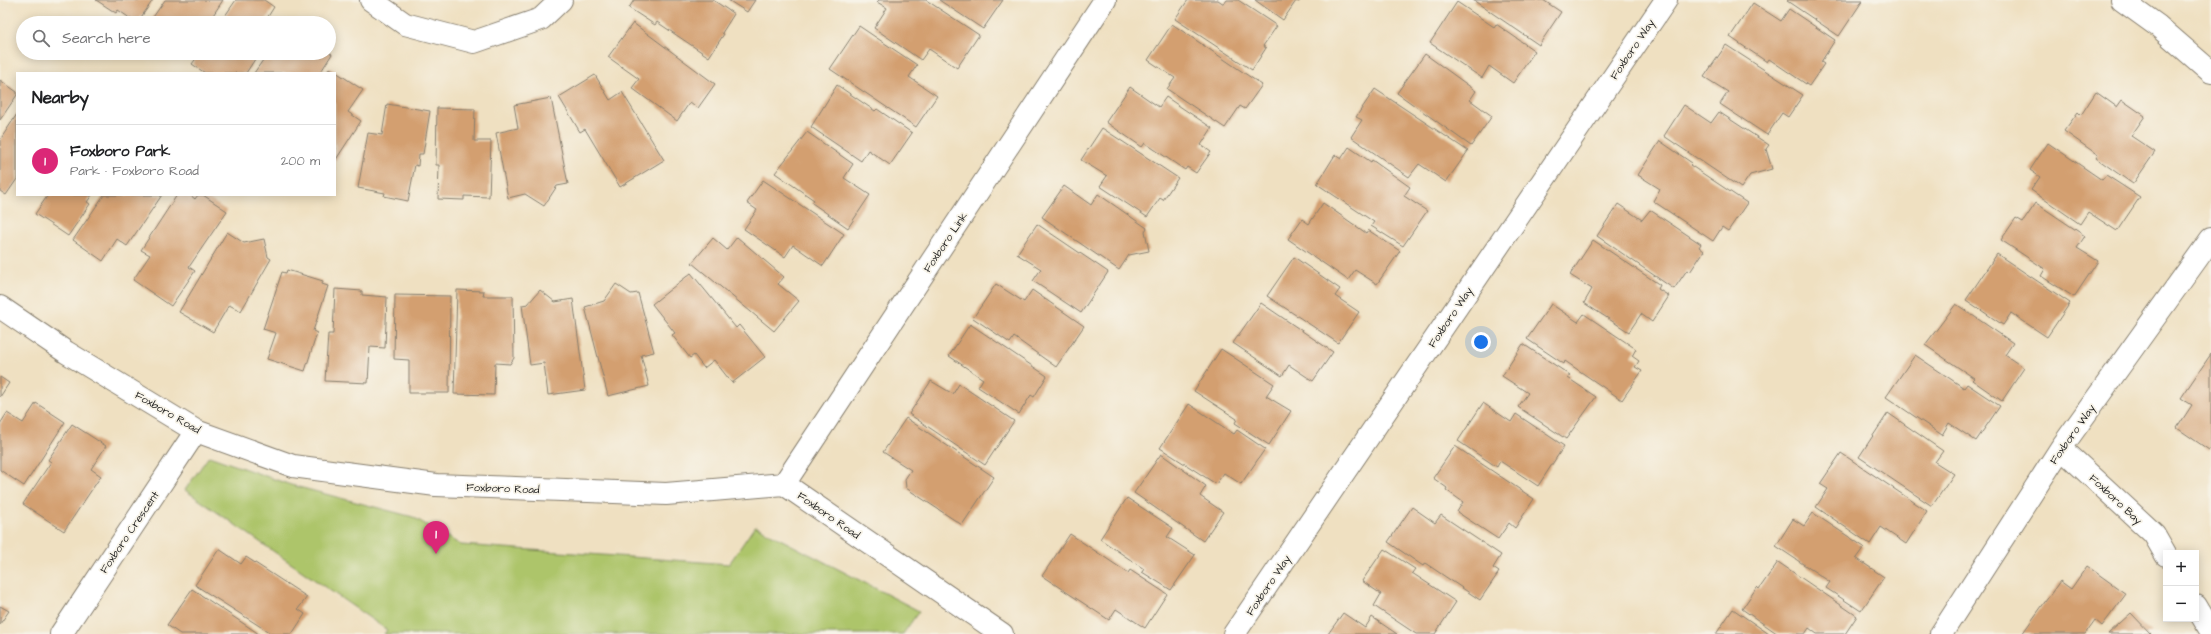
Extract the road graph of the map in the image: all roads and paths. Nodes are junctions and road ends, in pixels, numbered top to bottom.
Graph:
1 (371, 0) edge
2 (561, 0) edge
3 (1105, 0) edge
4 (1666, 0) edge
5 (2122, 0) edge
6 (2211, 72) edge
7 (2211, 240) edge
8 (0, 307) edge
9 (196, 430) junction
10 (2061, 448) junction
11 (784, 484) junction
12 (2163, 550) edge
13 (2199, 611) edge
14 (2211, 631) edge
15 (61, 634) edge
16 (1002, 634) edge
17 (1234, 634) edge
18 (1941, 634) edge

1 - 2 street
3 - 11 street, Foxboro Link
4 - 17 street, Foxboro Way
5 - 6 street
7 - 10 street, Foxboro Way
8 - 9 street, Foxboro Road
9 - 11 street, Foxboro Road
9 - 15 street, Foxboro Crescent
10 - 12 street, Foxboro Bay
10 - 18 street, Foxboro Way
11 - 16 street, Foxboro Road
13 - 14 street

